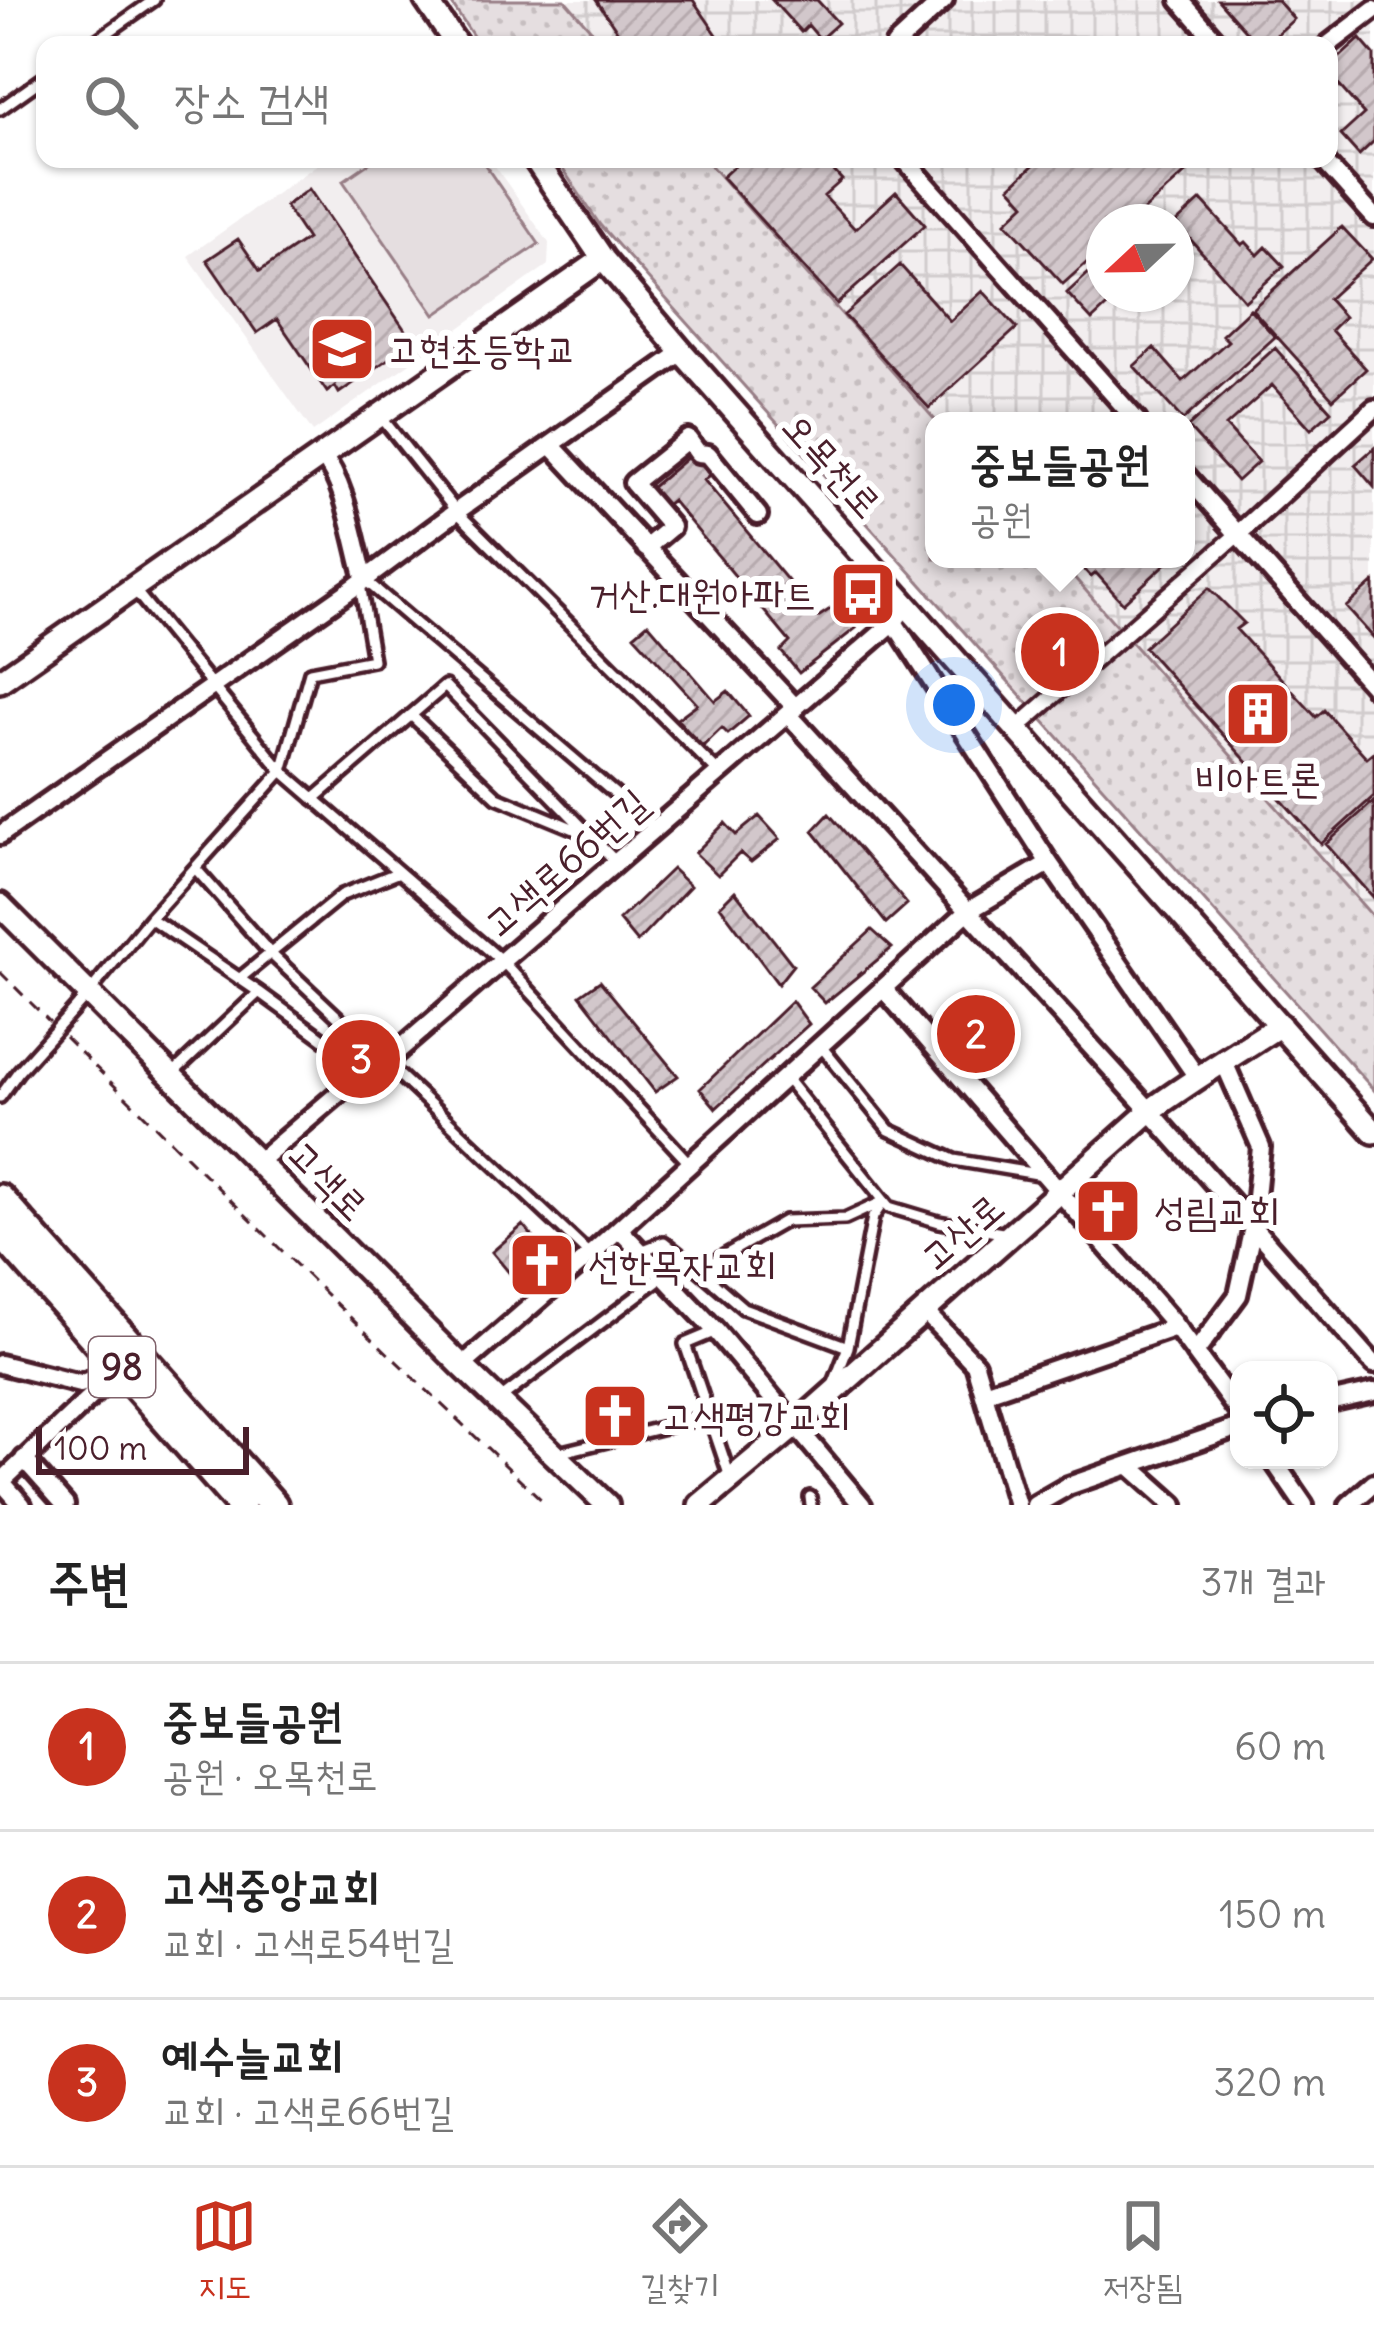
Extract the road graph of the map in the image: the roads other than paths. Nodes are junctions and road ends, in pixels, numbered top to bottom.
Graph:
1 (154, 0) edge
2 (426, 0) edge
3 (944, 0) edge
4 (1180, 0) edge
5 (1374, 10) edge
6 (103, 36) edge
7 (451, 36) edge
8 (905, 36) edge
9 (1212, 36) edge
10 (1338, 37) edge
11 (36, 83) edge
12 (0, 109) edge
13 (541, 168) edge
14 (912, 168) edge
15 (1330, 168) edge
16 (1374, 218) edge
17 (603, 259) junction
18 (682, 352) junction
19 (1374, 410) edge
20 (1129, 412) edge
21 (379, 413) junction
22 (551, 446) junction
23 (322, 454) junction
24 (1195, 486) edge
25 (456, 511) junction
26 (758, 514) dead end
27 (1238, 535) junction
28 (646, 548) junction
29 (362, 582) junction
30 (133, 589) junction
31 (900, 612) junction
32 (0, 681) edge
33 (212, 686) junction
34 (1374, 687) edge
35 (792, 711) junction
36 (411, 716) junction
37 (1017, 728) junction
38 (282, 771) junction
39 (720, 774) junction
40 (314, 799) junction
41 (656, 829) junction
42 (0, 835) edge
43 (589, 835) junction
44 (616, 863) junction
45 (1049, 863) junction
46 (195, 868) junction
47 (399, 872) junction
48 (0, 904) edge
49 (968, 911) junction
50 (149, 918) junction
51 (270, 952) junction
52 (503, 962) junction
53 (239, 979) junction
54 (883, 988) junction
55 (259, 992) junction
56 (88, 994) junction
57 (1280, 1025) junction
58 (820, 1045) junction
59 (1224, 1062) junction
60 (375, 1067) junction
61 (170, 1076) junction
62 (785, 1077) junction
63 (1197, 1077) junction
64 (0, 1097) edge
65 (1150, 1112) junction
66 (1374, 1132) edge
67 (259, 1161) junction
68 (690, 1164) junction
69 (1053, 1185) junction
70 (0, 1199) edge
71 (884, 1201) junction
72 (1253, 1227) junction
73 (620, 1229) junction
74 (0, 1231) edge
75 (1013, 1235) junction
76 (641, 1251) junction
77 (590, 1255) junction
78 (699, 1270) junction
79 (662, 1276) junction
80 (925, 1312) junction
81 (1176, 1327) junction
82 (716, 1331) junction
83 (848, 1347) junction
84 (1195, 1353) junction
85 (0, 1364) edge
86 (1374, 1364) edge
87 (463, 1366) junction
88 (122, 1367) junction
89 (984, 1393) junction
90 (1374, 1393) edge
91 (830, 1394) junction
92 (1230, 1400) edge
93 (1338, 1400) edge
94 (498, 1401) junction
95 (710, 1416) junction
96 (795, 1426) junction
97 (1230, 1430) edge
98 (553, 1454) junction
99 (24, 1459) junction
100 (1130, 1465) junction
101 (1279, 1469) edge
102 (731, 1480) junction
103 (0, 1482) edge
104 (1374, 1483) edge
105 (22, 1505) edge
106 (65, 1505) edge
107 (241, 1505) edge
108 (273, 1505) edge
109 (607, 1505) edge
110 (700, 1505) edge
111 (862, 1505) edge
112 (1016, 1505) edge
113 (1034, 1505) edge
114 (1174, 1505) edge
115 (1304, 1505) edge
116 (1349, 1505) edge

1 - 6 lane
2 - 7 street
3 - 8 street
4 - 9 street
5 - 10 street
11 - 12 lane
13 - 17 street, 오목천로
14 - 20 street
15 - 16 street
17 - 18 street, 오목천로
17 - 21 street
18 - 22 street
18 - 31 street, 오목천로
19 - 27 street
21 - 23 street
21 - 25 lane
22 - 25 street
22 - 28 street
23 - 29 street
23 - 30 street
24 - 27 street
25 - 29 street
25 - 39 lane
26 - 28 street
27 - 34 street
27 - 37 street
28 - 35 street
29 - 33 street
29 - 38 lane
29 - 41 lane
30 - 32 street
30 - 33 lane
31 - 35 street, 고색로66번길
31 - 37 street, 오목천로
31 - 45 street
33 - 38 lane
33 - 42 street
35 - 39 street, 고색로66번길
35 - 49 street
36 - 40 lane
36 - 43 lane
36 - 43 lane
37 - 57 street, 오목천로
38 - 40 lane
38 - 46 lane
39 - 41 street, 고색로66번길
40 - 47 lane
41 - 44 street, 고색로66번길
43 - 44 lane
44 - 52 street, 고색로66번길
45 - 49 street
45 - 63 street
46 - 50 lane
46 - 51 lane
47 - 51 lane
47 - 52 lane
48 - 56 street, 고색로
49 - 54 street
49 - 65 street
50 - 53 lane
50 - 56 lane
51 - 53 lane
51 - 60 lane
52 - 60 street, 고색로66번길
52 - 68 lane
53 - 55 lane
54 - 58 street
54 - 69 street
55 - 60 lane
55 - 61 lane
56 - 61 street, 고색로
56 - 64 lane
57 - 59 street, 고산로
57 - 66 street, 오목천로
58 - 62 street
58 - 69 lane
59 - 63 street, 고산로
59 - 72 street
60 - 67 street, 고색로66번길
60 - 77 lane
61 - 67 street, 고색로
62 - 68 street
62 - 71 lane
63 - 65 street, 고산로
65 - 69 street, 고산로
65 - 72 street
67 - 87 street, 고색로
68 - 73 street
69 - 75 street, 고산로
69 - 81 street
70 - 108 main road
71 - 75 lane
71 - 78 lane
71 - 83 lane
72 - 84 street
72 - 86 street
73 - 76 street
73 - 77 street
74 - 88 main road, 98
75 - 80 street, 고산로
76 - 78 lane
76 - 79 street
77 - 87 street
78 - 83 lane
79 - 82 street
79 - 94 lane
80 - 89 street
80 - 91 street, 고산로
81 - 84 street
81 - 89 street
82 - 95 lane
82 - 96 street
83 - 91 lane
84 - 92 street
85 - 88 street
87 - 94 street, 고색로
88 - 99 street
88 - 107 main road, 98
89 - 112 street
90 - 93 street
91 - 96 street, 고산로
94 - 98 street, 고색로
95 - 98 lane
95 - 102 lane
96 - 102 street, 고산로
96 - 111 street
97 - 100 street
98 - 109 street, 고색로
99 - 103 street
99 - 106 street
100 - 113 street
100 - 114 street
101 - 115 street
102 - 110 street, 고산로
103 - 105 street
104 - 116 street

